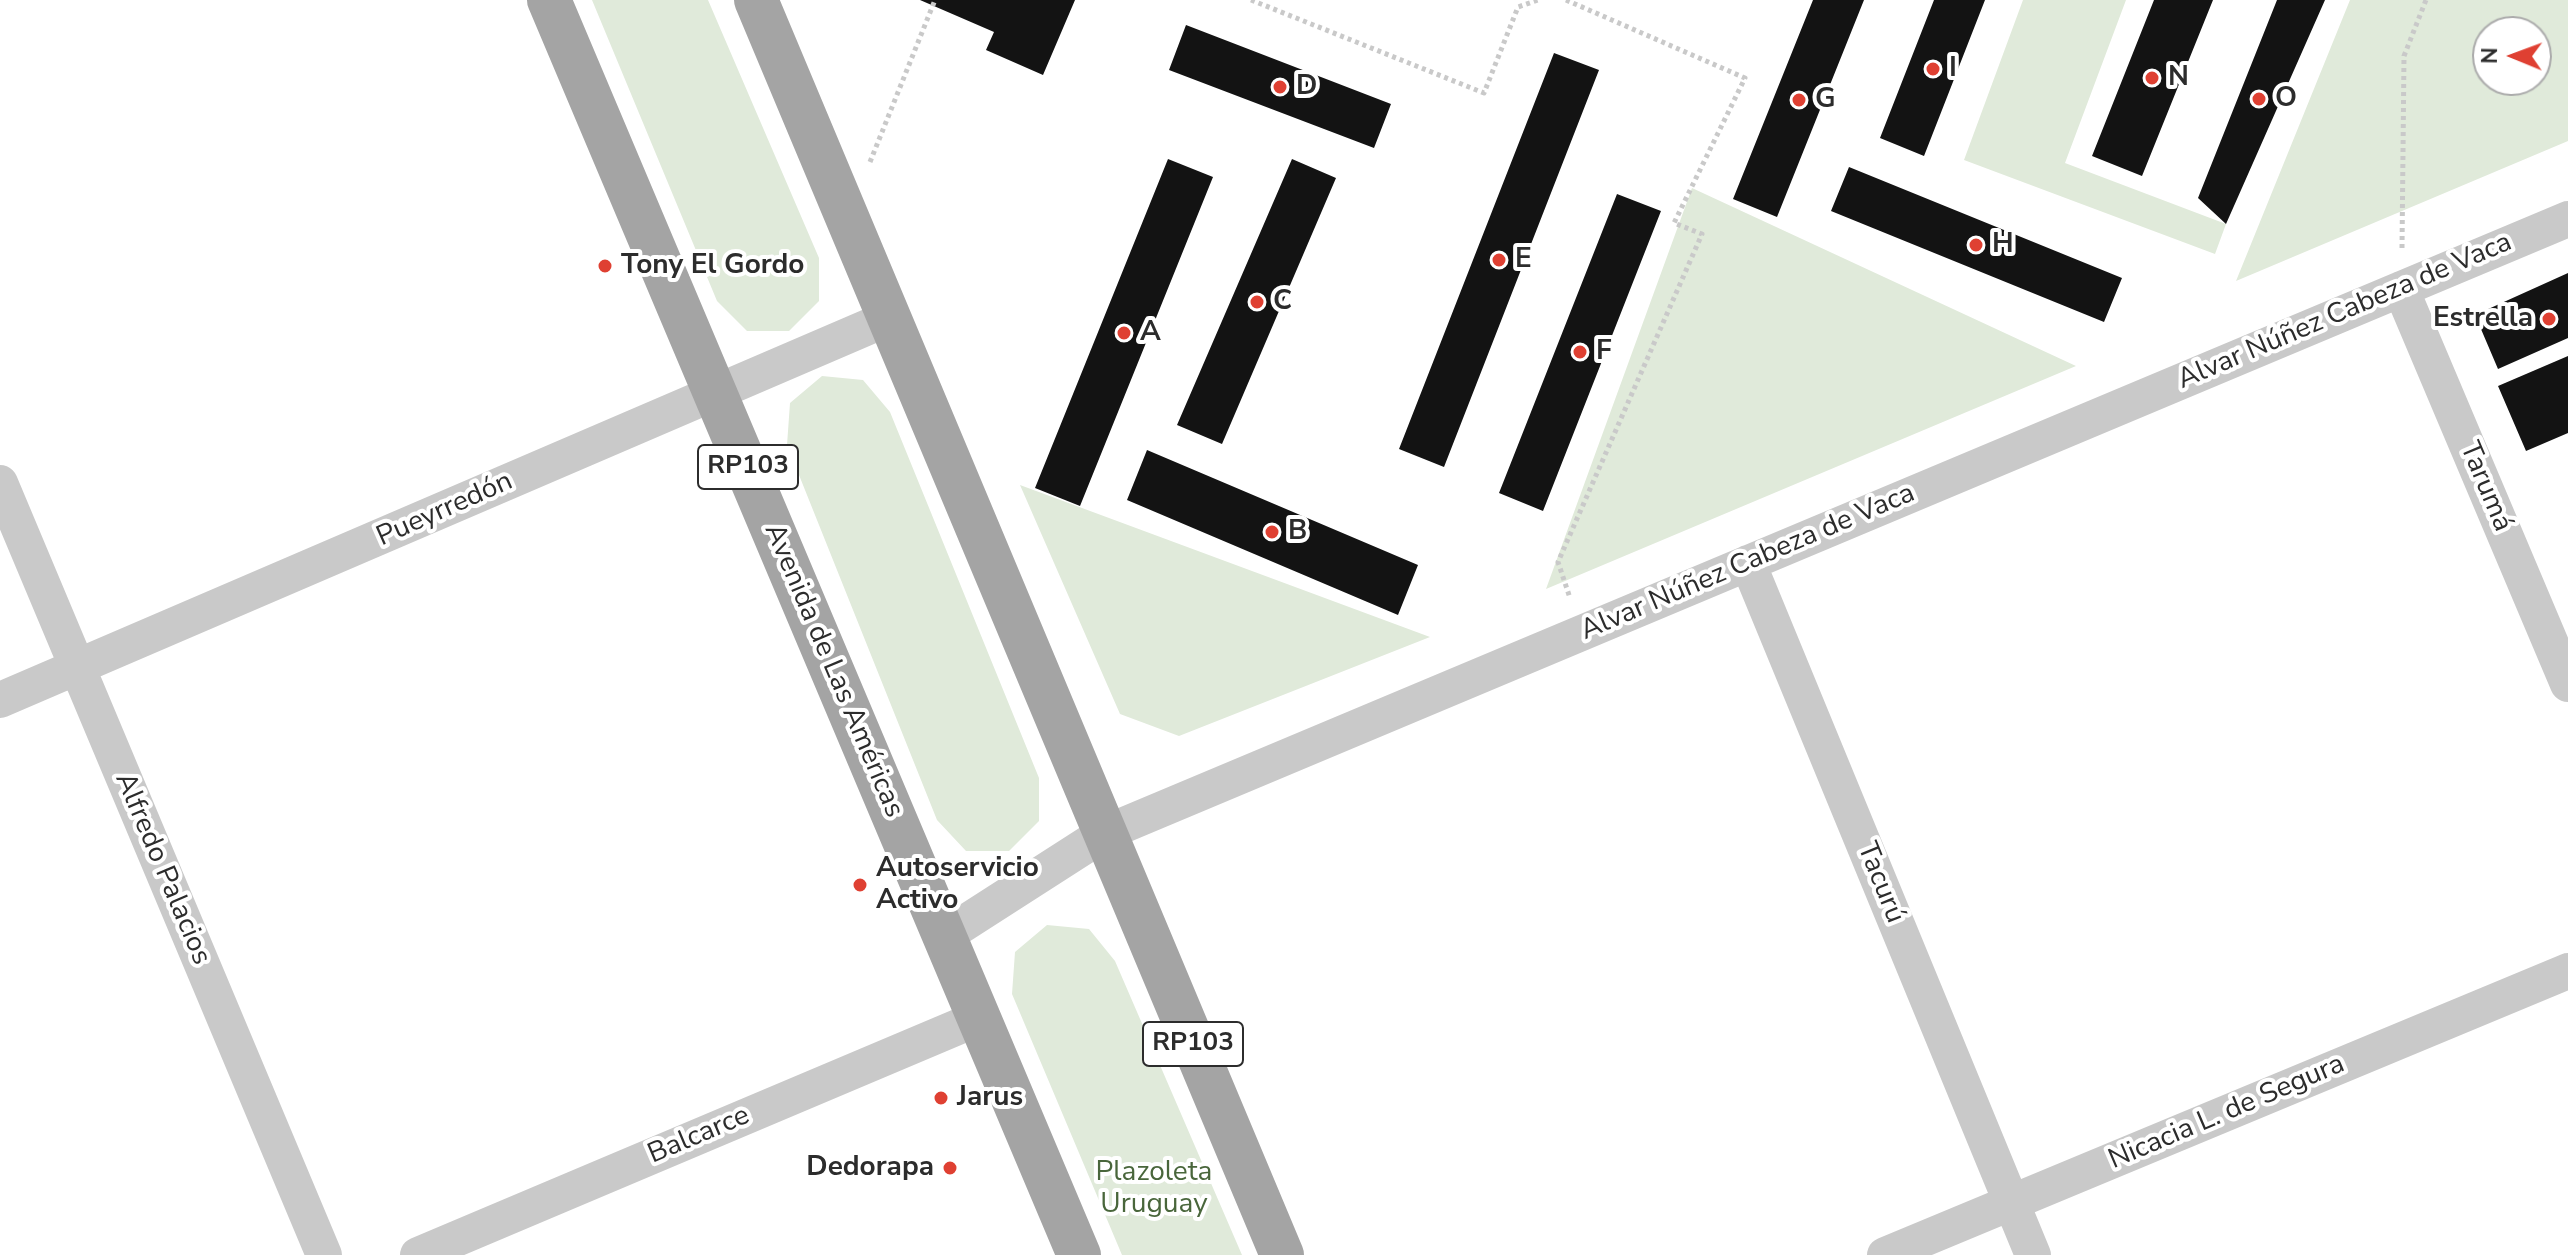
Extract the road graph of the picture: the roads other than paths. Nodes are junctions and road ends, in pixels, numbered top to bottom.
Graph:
1 (549, 0) edge
2 (756, 0) edge
3 (2568, 219) edge
4 (2401, 289) junction
5 (889, 318) junction
6 (716, 392) junction
7 (0, 483) edge
8 (1748, 563) junction
9 (78, 670) junction
10 (2568, 684) edge
11 (0, 700) edge
12 (1105, 833) junction
13 (943, 937) junction
14 (2568, 971) edge
15 (979, 1018) junction
16 (2011, 1203) junction
17 (324, 1255) edge
18 (418, 1255) edge
19 (1079, 1255) edge
20 (1282, 1255) edge
21 (1885, 1255) edge
22 (2033, 1255) edge

1 - 6 main road, Avenida de Las Américas / RP103
2 - 5 main road, RP103
3 - 4 street, Alvar Núñez Cabeza de Vaca
4 - 8 street, Alvar Núñez Cabeza de Vaca
4 - 10 street, Tarumá
5 - 6 street, Pueyrredón
5 - 12 main road, RP103
6 - 9 street, Pueyrredón
6 - 13 main road, Avenida de Las Américas / RP103
7 - 9 street, Alfredo Palacios
8 - 12 street, Alvar Núñez Cabeza de Vaca
8 - 16 street, Tacurú
9 - 11 street, Pueyrredón
9 - 17 street, Alfredo Palacios
12 - 13 street, Alvar Núñez Cabeza de Vaca
12 - 20 main road, RP103
13 - 15 main road, Avenida de Las Américas / RP103
14 - 16 street, Nicacia L. de Segura
15 - 18 street, Balcarce
15 - 19 main road, Avenida de Las Américas / RP103
16 - 21 street, Nicacia L. de Segura
16 - 22 street, Tacurú

